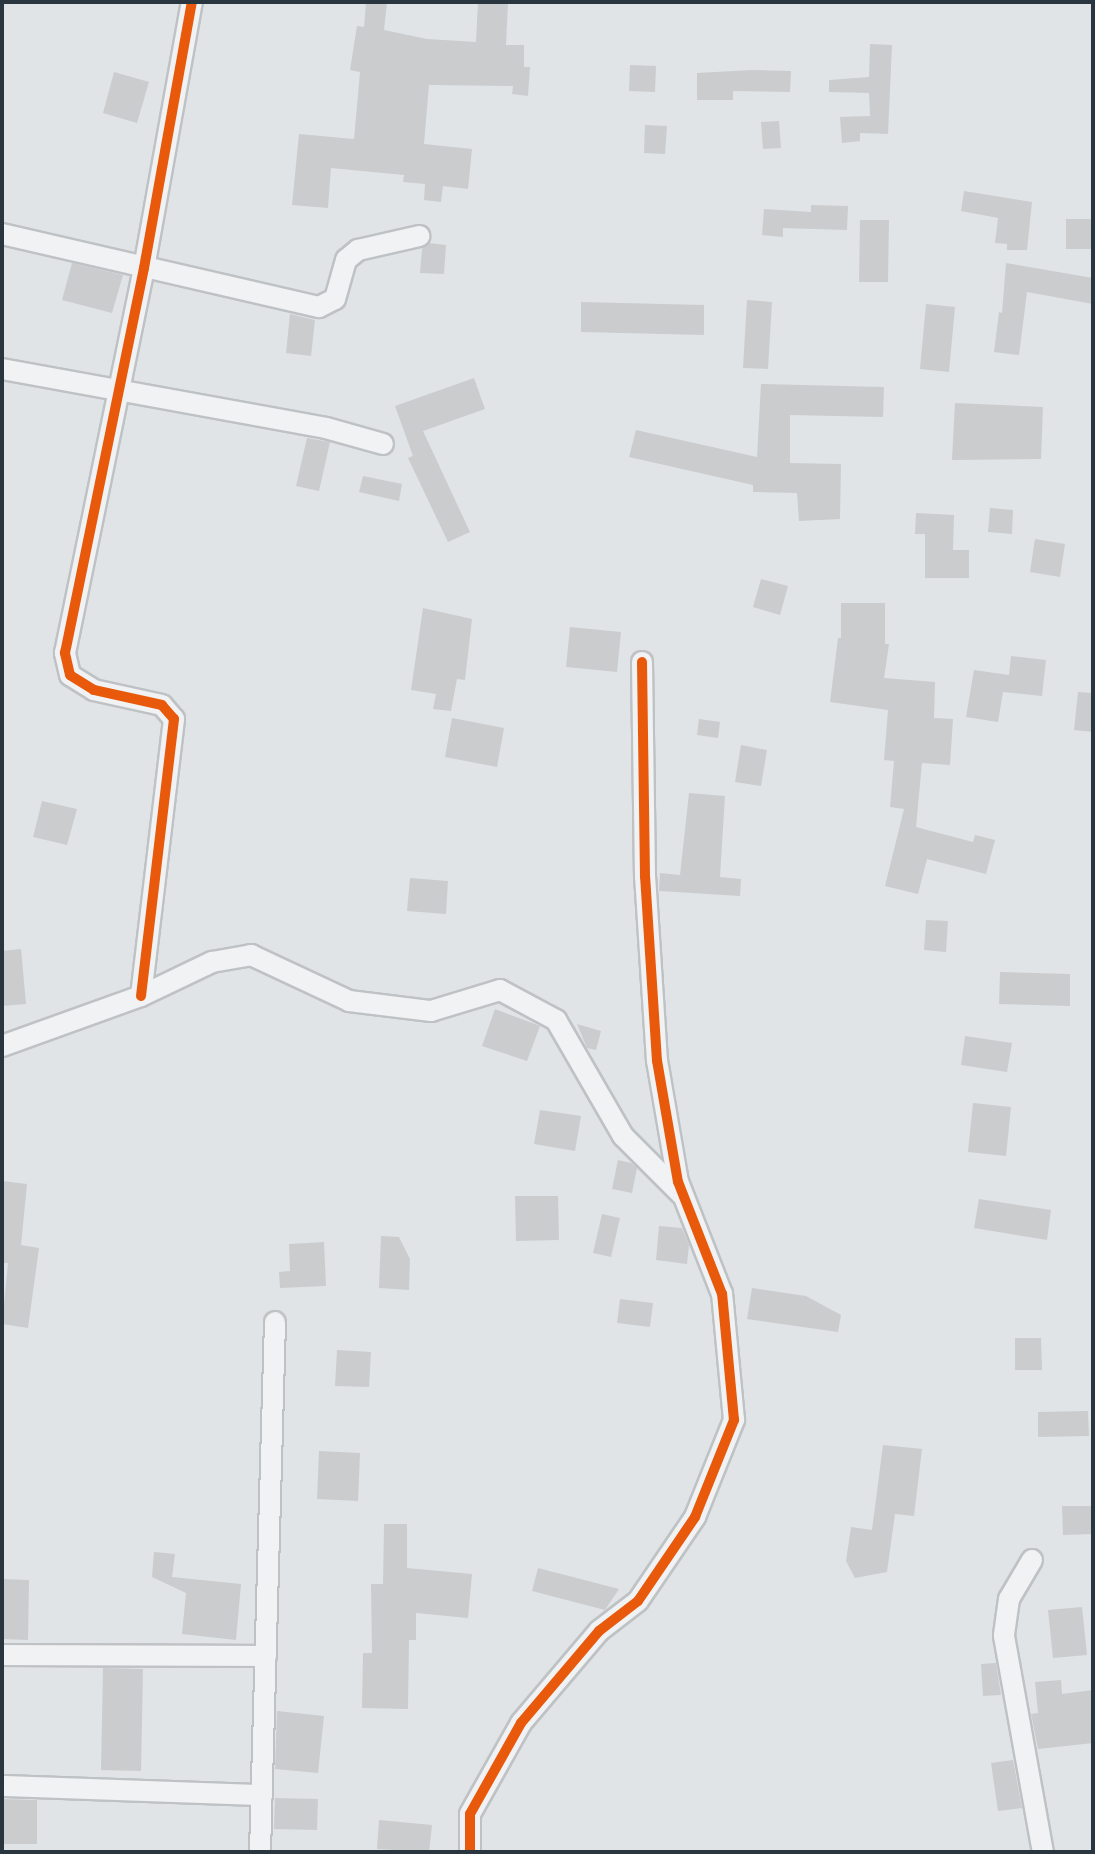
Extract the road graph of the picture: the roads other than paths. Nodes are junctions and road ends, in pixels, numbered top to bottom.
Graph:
1 (192, 2) edge
2 (2, 234) edge
3 (419, 236) dead end
4 (144, 268) junction
5 (2, 369) edge
6 (119, 393) junction
7 (383, 444) dead end
8 (642, 662) dead end
9 (141, 996) junction
10 (2, 1046) edge
11 (684, 1197) junction
12 (275, 1322) dead end
13 (1032, 1560) dead end
14 (2, 1655) edge
15 (266, 1656) junction
16 (2, 1786) edge
17 (262, 1795) junction
18 (260, 1852) edge
19 (470, 1852) edge
20 (1043, 1852) edge

1 - 4 street
2 - 4 street
3 - 4 street
4 - 6 street
5 - 6 street
6 - 7 street
6 - 9 street
8 - 11 street
9 - 10 street
9 - 11 street
11 - 19 street
12 - 15 street
13 - 20 street
14 - 15 street
15 - 17 street
16 - 17 street
17 - 18 street

